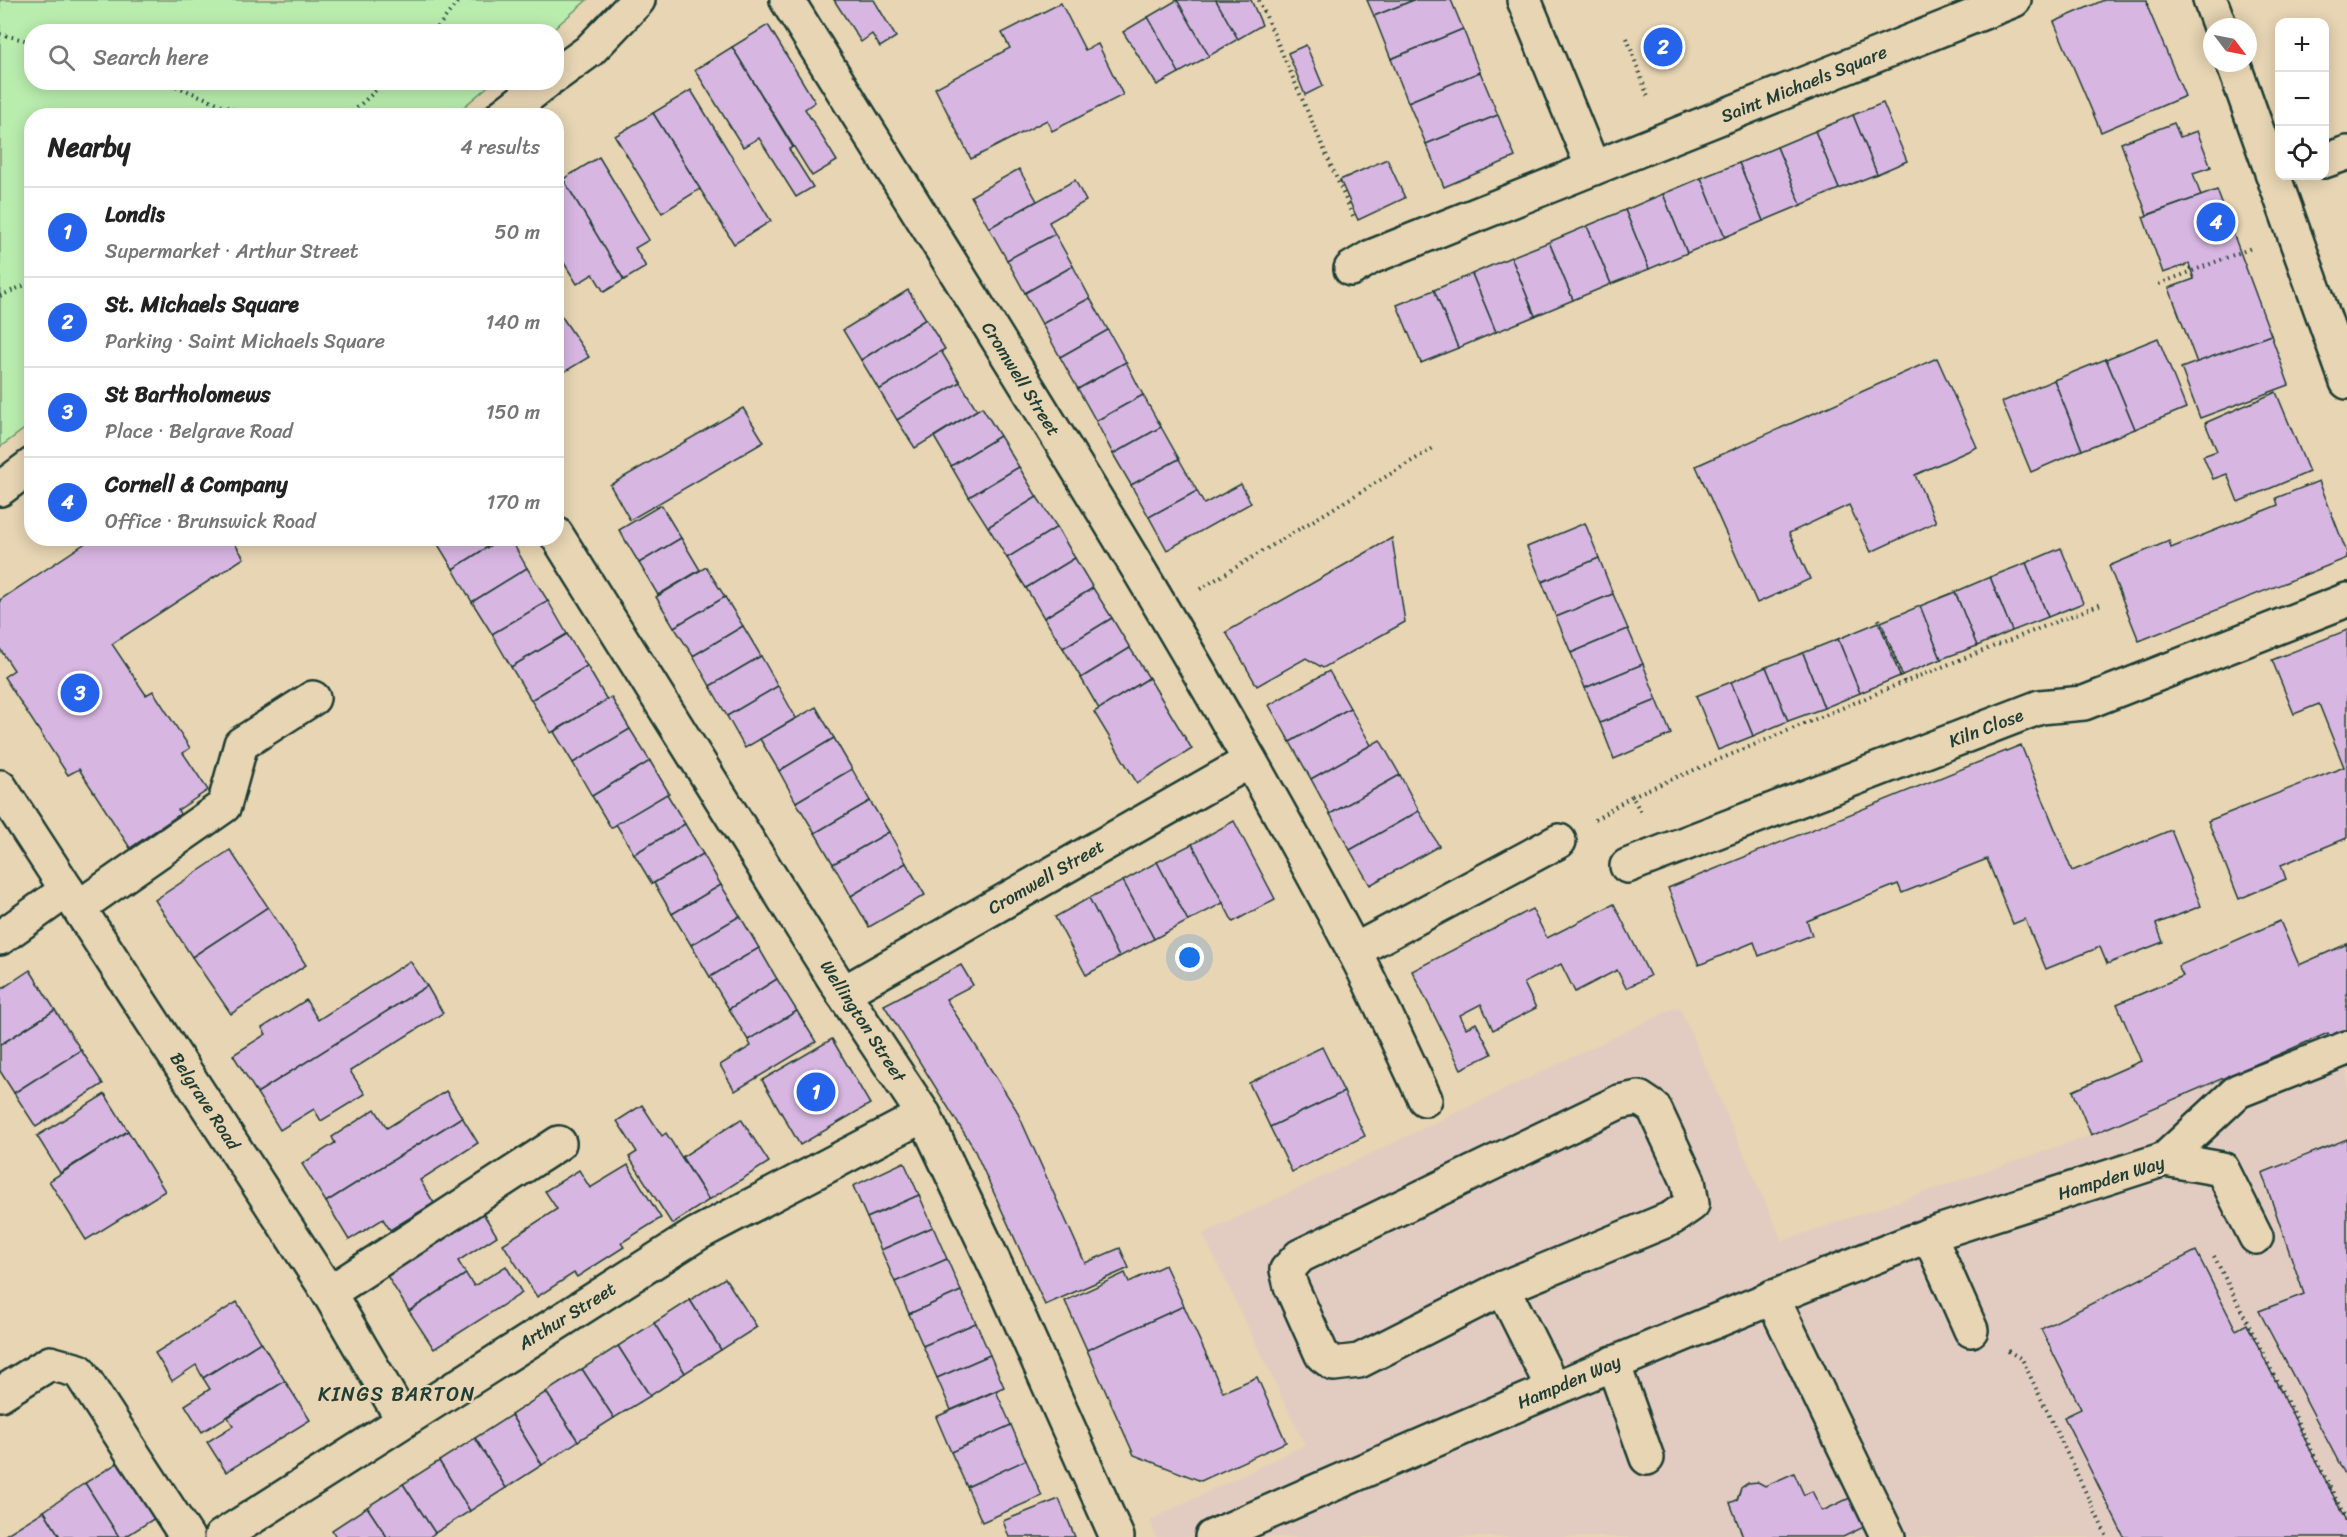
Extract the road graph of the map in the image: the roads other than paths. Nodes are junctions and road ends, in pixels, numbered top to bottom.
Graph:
1 (638, 0) edge
2 (787, 0) edge
3 (1524, 0) edge
4 (2014, 0) edge
5 (2210, 0) edge
6 (2217, 18) edge
7 (564, 69) edge
8 (2237, 72) edge
9 (536, 90) edge
10 (512, 108) edge
11 (2347, 153) edge
12 (2329, 160) edge
13 (2275, 165) edge
14 (1593, 168) junction
15 (2281, 180) edge
16 (1361, 263) road end
17 (2347, 382) edge
18 (24, 471) edge
19 (0, 489) edge
20 (564, 546) edge
21 (2347, 600) edge
22 (313, 698) dead end
23 (1250, 761) junction
24 (0, 786) edge
25 (1559, 842) dead end
26 (1627, 866) dead end
27 (73, 899) junction
28 (0, 938) edge
29 (1354, 951) junction
30 (843, 993) junction
31 (2347, 1048) edge
32 (1425, 1099) dead end
33 (924, 1115) junction
34 (559, 1143) dead end
35 (2165, 1159) junction
36 (1929, 1236) junction
37 (2256, 1237) dead end
38 (1503, 1288) junction
39 (329, 1293) junction
40 (1772, 1297) junction
41 (1971, 1330) road end
42 (1613, 1363) junction
43 (1553, 1388) junction
44 (0, 1394) edge
45 (403, 1420) junction
46 (1647, 1458) dead end
47 (187, 1537) edge
48 (220, 1537) edge
49 (1117, 1537) edge
50 (1212, 1537) edge
51 (1888, 1537) edge

1 - 7 street
2 - 23 street, Cromwell Street
3 - 14 street
4 - 14 street, Saint Michaels Square
5 - 6 street
8 - 13 street
9 - 10 street
11 - 12 street
14 - 16 street, Saint Michaels Square
15 - 17 street
18 - 19 street
20 - 30 street, Wellington Street
21 - 26 street, Kiln Close
22 - 27 street
23 - 29 street, Cromwell Street
23 - 30 street, Cromwell Street
24 - 27 street, Belgrave Road
25 - 29 street
27 - 28 street
27 - 39 street, Belgrave Road
29 - 32 street, Cromwell Street
30 - 33 street, Wellington Street
31 - 35 street
33 - 45 street, Arthur Street
33 - 49 street, Wellington Street
34 - 39 street
35 - 36 street, Hampden Way
35 - 37 street, Hampden Way
36 - 40 street, Hampden Way
36 - 41 street
38 - 38 street
38 - 43 street
39 - 45 street, Belgrave Road
40 - 42 street, Hampden Way
40 - 51 street
42 - 43 street, Hampden Way
42 - 46 street
43 - 50 street, Hampden Way
44 - 47 street
45 - 48 street, Arthur Street

